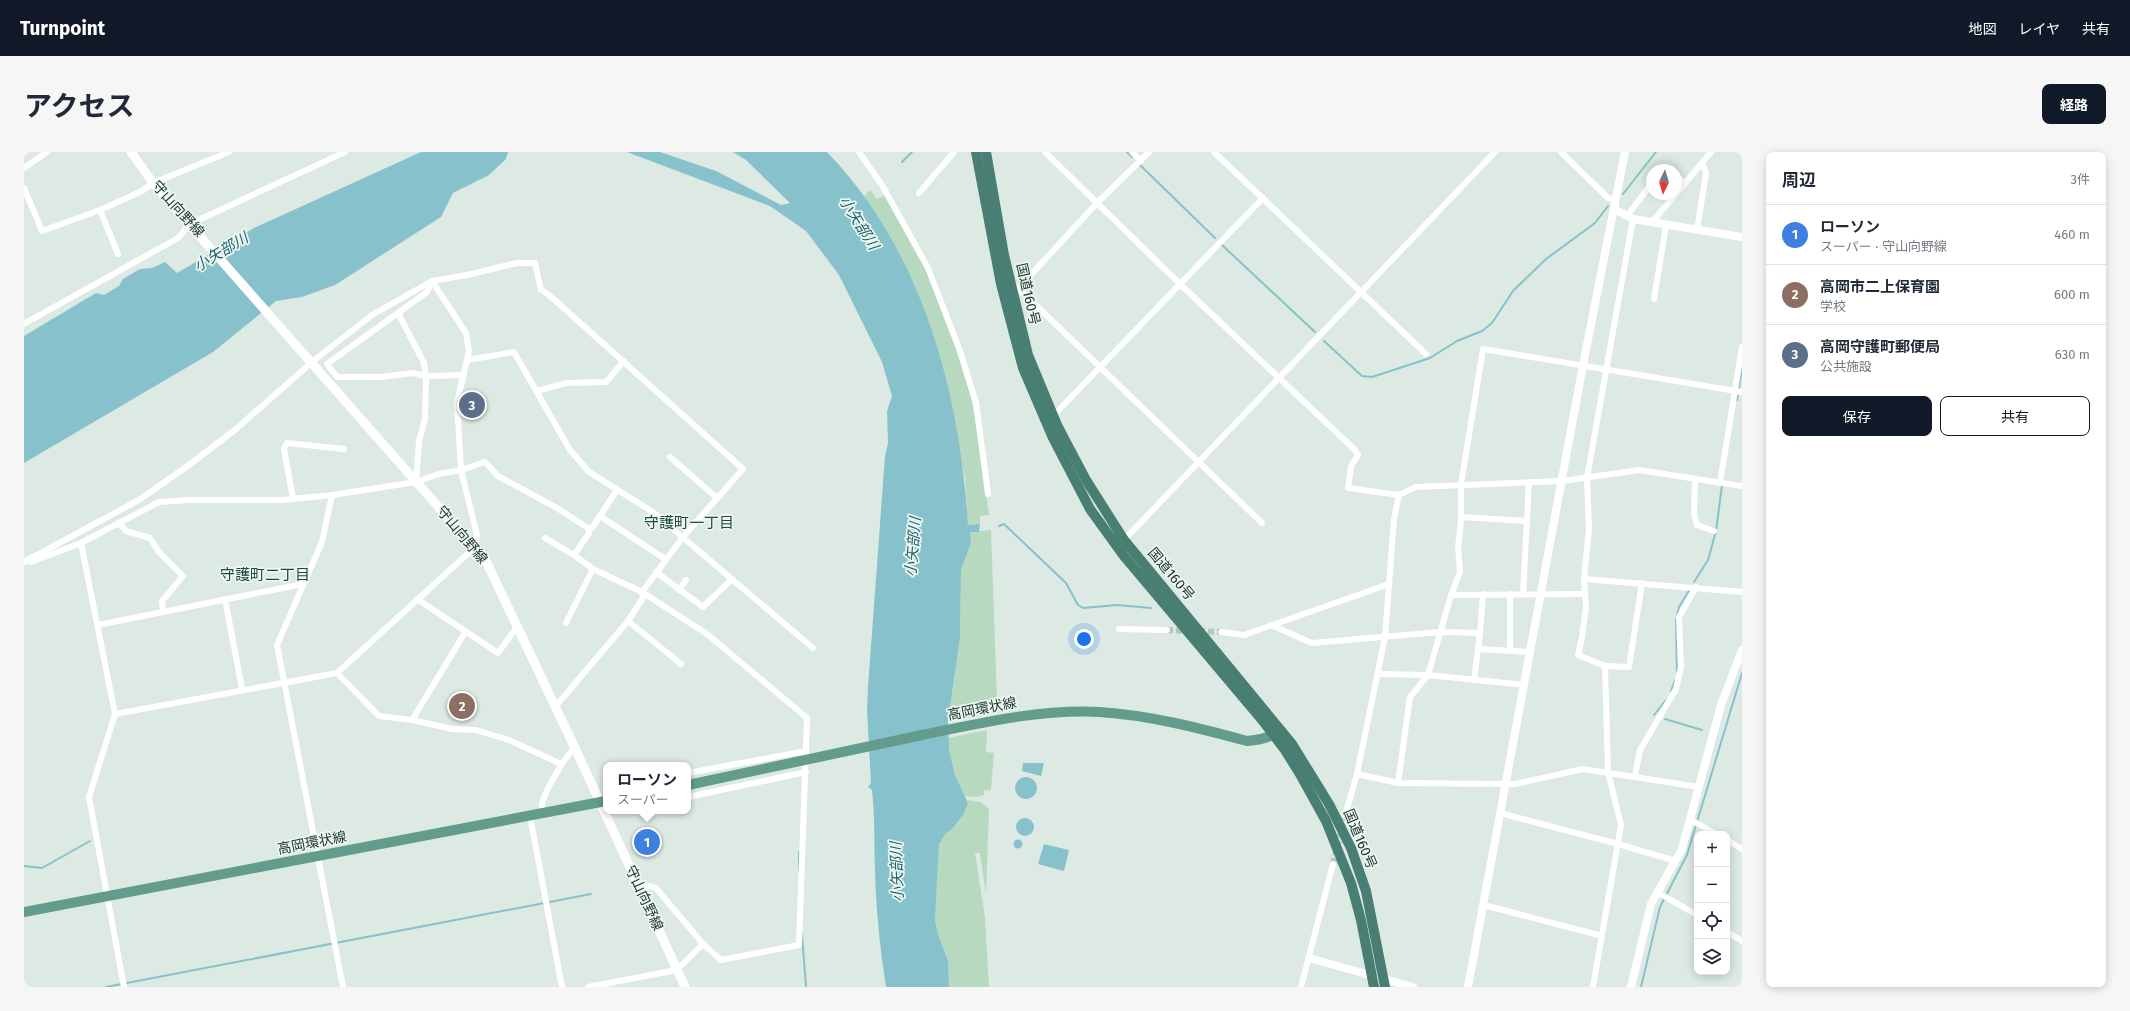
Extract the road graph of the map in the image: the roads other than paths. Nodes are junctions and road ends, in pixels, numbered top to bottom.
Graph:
1 (46, 152) edge
2 (131, 152) edge
3 (228, 152) edge
4 (345, 152) edge
5 (859, 152) edge
6 (954, 152) edge
7 (976, 152) edge
8 (986, 152) edge
9 (1046, 152) edge
10 (1132, 152) edge
11 (1149, 152) edge
12 (1214, 152) edge
13 (1495, 152) edge
14 (1561, 152) edge
15 (1625, 152) edge
16 (1711, 152) edge
17 (222, 153) edge
18 (1141, 161) junction
19 (1702, 163) junction
20 (24, 168) edge
21 (1682, 181) edge
22 (153, 183) junction
23 (1685, 184) junction
24 (1682, 187) edge
25 (24, 188) edge
26 (1646, 192) edge
27 (919, 193) dead end
28 (1263, 198) junction
29 (1671, 200) edge
30 (1097, 203) junction
31 (1615, 205) junction
32 (100, 210) junction
33 (1630, 217) junction
34 (1652, 222) junction
35 (1666, 225) junction
36 (192, 226) junction
37 (1697, 230) junction
38 (1742, 237) edge
39 (118, 254) dead end
40 (432, 281) junction
41 (1181, 285) junction
42 (1016, 291) junction
43 (1361, 293) junction
44 (1654, 299) dead end
45 (398, 313) junction
46 (24, 324) edge
47 (1742, 347) edge
48 (1426, 354) dead end
49 (467, 360) junction
50 (311, 361) junction
51 (624, 362) junction
52 (1583, 365) junction
53 (1100, 368) junction
54 (1606, 370) junction
55 (464, 375) junction
56 (426, 376) junction
57 (1280, 377) junction
58 (537, 391) junction
59 (1739, 392) edge
60 (1053, 416) junction
61 (344, 449) dead end
62 (670, 457) dead end
63 (1197, 463) junction
64 (461, 470) junction
65 (1587, 478) junction
66 (1695, 479) junction
67 (1562, 480) junction
68 (416, 482) junction
69 (1529, 482) junction
70 (1720, 483) junction
71 (1461, 484) junction
72 (1742, 486) edge
73 (617, 490) junction
74 (988, 494) dead end
75 (332, 495) junction
76 (1399, 495) junction
77 (717, 498) junction
78 (293, 499) junction
79 (600, 516) junction
80 (1461, 517) junction
81 (1527, 521) junction
82 (119, 523) junction
83 (1262, 523) dead end
84 (588, 528) junction
85 (1714, 531) dead end
86 (683, 537) junction
87 (545, 538) dead end
88 (1124, 540) junction
89 (81, 543) junction
90 (474, 548) junction
91 (574, 555) junction
92 (665, 559) junction
93 (24, 563) edge
94 (593, 569) junction
95 (656, 572) junction
96 (732, 579) junction
97 (1584, 579) junction
98 (686, 580) dead end
99 (1642, 583) junction
100 (302, 584) junction
101 (1389, 584) junction
102 (1696, 587) junction
103 (679, 590) junction
104 (642, 592) junction
105 (1742, 592) edge
106 (1541, 593) junction
107 (1484, 594) junction
108 (1510, 594) junction
109 (1523, 594) junction
110 (1584, 594) junction
111 (1451, 595) junction
112 (225, 599) junction
113 (417, 599) junction
114 (163, 611) junction
115 (628, 621) junction
116 (566, 622) dead end
117 (98, 625) junction
118 (1271, 625) junction
119 (518, 626) junction
120 (1119, 629) dead end
121 (1167, 630) tunnel mouth
122 (466, 631) junction
123 (1222, 632) tunnel mouth
124 (1440, 632) junction
125 (1480, 633) junction
126 (1385, 637) junction
127 (813, 648) dead end
128 (1478, 649) junction
129 (1510, 650) junction
130 (1742, 650) edge
131 (1531, 652) junction
132 (681, 664) dead end
133 (1739, 665) edge
134 (1605, 666) junction
135 (337, 672) junction
136 (1378, 674) junction
137 (1428, 675) junction
138 (1474, 680) junction
139 (285, 681) junction
140 (1525, 685) junction
141 (242, 690) junction
142 (555, 707) junction
143 (115, 714) junction
144 (412, 720) junction
145 (1277, 733) junction
146 (575, 748) junction
147 (808, 754) junction
148 (561, 764) junction
149 (806, 772) junction
150 (1608, 772) junction
151 (691, 773) edge
152 (1357, 774) junction
153 (1635, 776) junction
154 (1398, 783) junction
155 (1507, 783) junction
156 (691, 784) edge
157 (1699, 787) junction
158 (691, 796) edge
159 (603, 802) edge
160 (1500, 813) junction
161 (544, 814) junction
162 (608, 814) edge
163 (530, 816) junction
164 (1345, 816) tunnel mouth
165 (1692, 821) junction
166 (1711, 831) edge
167 (1730, 842) edge
168 (1618, 844) junction
169 (1742, 849) edge
170 (318, 855) junction
171 (1676, 861) junction
172 (1333, 864) tunnel mouth
173 (639, 888) junction
174 (1663, 895) junction
175 (106, 897) junction
176 (1484, 905) junction
177 (24, 912) edge
178 (1694, 913) edge
179 (1730, 934) edge
180 (1602, 936) junction
181 (1742, 941) edge
182 (703, 944) junction
183 (1309, 958) junction
184 (677, 970) junction
185 (1372, 976) junction
186 (1385, 983) edge
187 (124, 987) edge
188 (343, 987) edge
189 (562, 987) edge
190 (588, 987) edge
191 (685, 987) edge
192 (1301, 987) edge
193 (1374, 987) edge
194 (1413, 987) edge
195 (1468, 987) edge
196 (1593, 987) edge
197 (1631, 987) edge

1 - 20 street
2 - 22 main road, 守山向野線
3 - 17 street
4 - 36 street
5 - 74 street
6 - 27 street
7 - 145 highway, 国道160号
8 - 42 highway, 国道160号
9 - 30 street
10 - 18 street
11 - 18 street
12 - 28 street
13 - 43 street
14 - 31 street
15 - 31 street
16 - 19 street
17 - 22 street
18 - 30 street
19 - 23 street
19 - 37 street
21 - 23 street
22 - 32 street
22 - 36 main road, 守山向野線
23 - 24 street
25 - 32 street
26 - 33 street
28 - 41 street
28 - 43 street
29 - 34 street
30 - 41 street
30 - 42 street
31 - 33 street
31 - 52 street
32 - 39 street
33 - 34 street
33 - 54 street
34 - 35 street
35 - 37 street
35 - 44 street
36 - 46 street
36 - 50 main road, 守山向野線
37 - 38 street
40 - 45 street
40 - 49 street
40 - 50 street
40 - 51 street
41 - 53 street
41 - 57 street
42 - 53 street
42 - 60 highway, 国道160号
43 - 48 street
43 - 57 street
45 - 56 street
45 - 56 street
47 - 59 street
49 - 55 street
49 - 58 street
50 - 68 main road, 守山向野線
50 - 93 street
51 - 58 street
51 - 77 street
52 - 54 street
52 - 67 street
52 - 71 street
53 - 60 street
53 - 63 street
54 - 59 street
54 - 65 street
55 - 56 street
55 - 64 street
56 - 68 street
57 - 63 street
57 - 76 street
58 - 73 street
59 - 70 street
60 - 88 highway, 国道160号
61 - 78 street
62 - 77 street
63 - 83 street
63 - 88 street
64 - 68 street
64 - 84 street
64 - 90 street
65 - 66 street
65 - 67 street
65 - 97 street
66 - 70 street
66 - 85 street
67 - 69 street
67 - 106 street
68 - 75 street
68 - 90 main road, 守山向野線
69 - 71 street
69 - 81 street
70 - 72 street
71 - 76 street
71 - 80 street
73 - 79 street
73 - 86 street
75 - 78 street
75 - 100 street
76 - 101 street
77 - 86 street
78 - 82 street
79 - 84 street
79 - 92 street
80 - 81 street
80 - 111 street
81 - 109 street
82 - 89 street
82 - 114 street
84 - 91 street
86 - 92 street
86 - 96 street
87 - 91 street
88 - 145 highway, 国道160号
89 - 93 street
89 - 117 street
90 - 113 street
90 - 119 main road, 守山向野線
91 - 94 street
92 - 95 street
94 - 104 street
94 - 116 street
95 - 103 street
95 - 104 street
96 - 103 street
96 - 127 street
97 - 99 street
97 - 110 street
98 - 103 street
99 - 102 street
99 - 134 street
100 - 112 street
100 - 139 street
101 - 118 street
101 - 126 street
102 - 105 street
102 - 153 street
104 - 115 street
104 - 147 street
106 - 109 street
106 - 110 street
106 - 131 street
107 - 108 street
107 - 111 street
107 - 125 street
108 - 109 street
108 - 129 street
110 - 134 street
111 - 124 street
112 - 114 street
112 - 141 street
113 - 122 street
113 - 135 street
114 - 117 street
115 - 132 street
115 - 142 street
117 - 143 street
118 - 123 street
118 - 126 street
119 - 122 street
119 - 142 main road, 守山向野線
120 - 121 street
122 - 144 street
124 - 125 street
124 - 126 street
124 - 137 street
125 - 128 street
126 - 136 street
128 - 129 street
128 - 138 street
129 - 131 street
130 - 133 street
131 - 140 street
133 - 157 street
134 - 150 street
135 - 139 street
135 - 144 street
136 - 137 street
136 - 152 street
137 - 138 street
137 - 154 street
138 - 140 street
139 - 141 street
139 - 170 street
140 - 155 street
141 - 143 street
142 - 146 main road, 守山向野線
143 - 175 street
144 - 148 street
145 - 147 main road, 高岡環状線
145 - 185 highway, 国道160号
145 - 186 highway, 国道160号
146 - 148 street
146 - 159 main road, 守山向野線
147 - 149 street
147 - 151 street
147 - 156 main road, 高岡環状線
148 - 161 street
149 - 158 street
149 - 182 street
150 - 153 street
150 - 155 street
150 - 168 street
152 - 154 street
152 - 164 street
153 - 157 street
154 - 155 street
155 - 160 street
157 - 165 street
159 - 161 main road, 高岡環状線
160 - 168 street
160 - 176 street
161 - 163 main road, 高岡環状線
162 - 173 main road, 守山向野線
163 - 170 main road, 高岡環状線
163 - 189 street
165 - 166 street
165 - 171 street
167 - 169 street
168 - 171 street
168 - 180 street
170 - 175 main road, 高岡環状線
170 - 188 street
171 - 174 street
172 - 183 street
173 - 182 street
173 - 184 main road, 守山向野線
174 - 178 street
174 - 197 street
175 - 177 main road, 高岡環状線
175 - 187 street
176 - 180 street
176 - 195 street
179 - 181 street
180 - 196 street
182 - 184 street
183 - 185 street
183 - 192 street
184 - 190 street
184 - 191 main road, 守山向野線
185 - 186 street
185 - 193 highway, 国道160号
186 - 194 street

